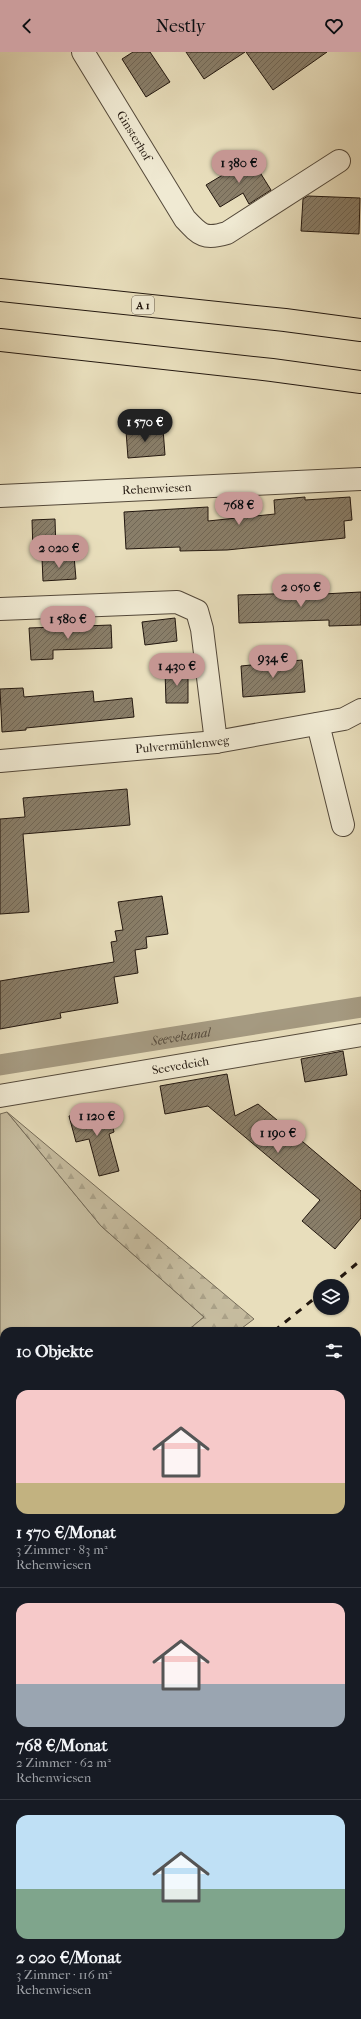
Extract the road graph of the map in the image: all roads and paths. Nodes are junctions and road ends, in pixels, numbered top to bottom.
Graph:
1 (83, 52) edge
2 (339, 161) dead end
3 (0, 290) edge
4 (361, 330) edge
5 (0, 340) edge
6 (361, 382) edge
7 (361, 479) edge
8 (0, 496) edge
9 (0, 609) edge
10 (361, 710) edge
11 (318, 724) junction
12 (216, 742) junction
13 (0, 761) edge
14 (343, 825) dead end
15 (361, 1035) edge
16 (0, 1096) edge

1 - 2 street, Ginsterhof
3 - 4 highway, A 1
5 - 6 highway
7 - 8 street, Rehenwiesen
9 - 12 street
10 - 11 street, Pulvermühlenweg
11 - 12 street, Pulvermühlenweg
11 - 14 street
12 - 13 street, Pulvermühlenweg
15 - 16 street, Seevedeich

